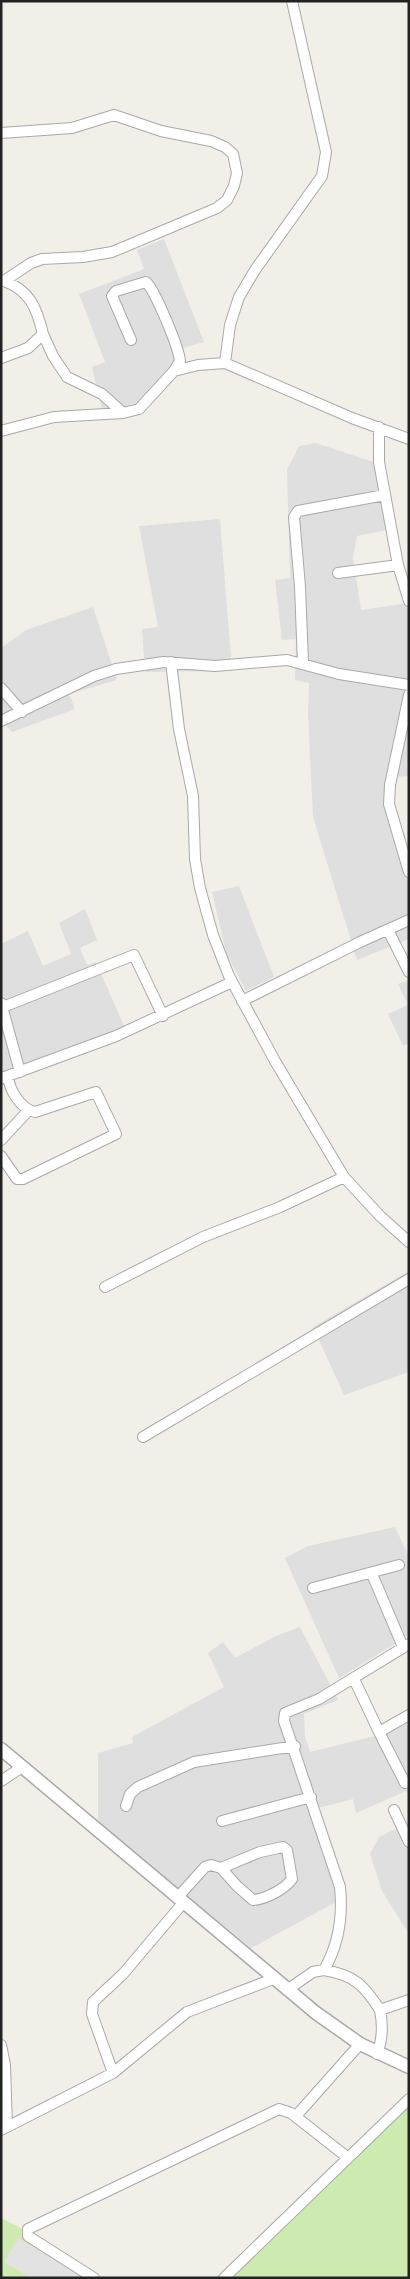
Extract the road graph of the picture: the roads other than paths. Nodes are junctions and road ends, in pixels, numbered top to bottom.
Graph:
1 (292, 1) edge
2 (1, 133) edge
3 (3, 281) edge
4 (44, 334) junction
5 (131, 340) dead end
6 (1, 358) edge
7 (225, 363) junction
8 (174, 371) junction
9 (124, 413) junction
10 (379, 427) junction
11 (1, 431) edge
12 (409, 439) edge
13 (385, 495) junction
14 (398, 565) junction
15 (338, 573) dead end
16 (409, 601) edge
17 (171, 662) junction
18 (303, 663) junction
19 (409, 685) edge
20 (1, 688) edge
21 (409, 695) edge
22 (22, 712) junction
23 (1, 721) edge
24 (409, 872) edge
25 (409, 920) edge
26 (388, 930) junction
27 (409, 972) edge
28 (232, 982) junction
29 (242, 1001) junction
30 (2, 1005) edge
31 (163, 1016) junction
32 (20, 1072) junction
33 (4, 1077) edge
34 (28, 1111) junction
35 (1, 1140) edge
36 (1, 1156) edge
37 (344, 1177) junction
38 (409, 1242) edge
39 (409, 1279) edge
40 (105, 1287) dead end
41 (143, 1437) dead end
42 (399, 1565) dead end
43 (372, 1574) junction
44 (313, 1588) dead end
45 (406, 1646) edge
46 (354, 1679) junction
47 (409, 1715) edge
48 (379, 1732) junction
49 (294, 1746) junction
50 (1, 1749) edge
51 (22, 1767) junction
52 (1, 1781) edge
53 (405, 1782) dead end
54 (311, 1797) junction
55 (126, 1806) dead end
56 (394, 1810) dead end
57 (222, 1820) dead end
58 (409, 1842) edge
59 (221, 1868) junction
60 (180, 1901) junction
61 (324, 1970) junction
62 (274, 1979) junction
63 (287, 1990) junction
64 (409, 2000) edge
65 (380, 2010) junction
66 (360, 2044) junction
67 (1, 2045) edge
68 (378, 2054) junction
69 (409, 2067) edge
70 (113, 2073) junction
71 (409, 2099) edge
72 (296, 2116) junction
73 (4, 2128) edge
74 (347, 2157) junction
75 (94, 2278) edge
76 (224, 2278) edge

1 - 7 street
2 - 3 street
3 - 4 street
4 - 6 street
4 - 9 street
5 - 8 street
7 - 8 street
7 - 10 street
8 - 9 street
9 - 11 street
10 - 12 street
10 - 13 street
13 - 14 street
13 - 18 street
14 - 15 street
14 - 16 street
17 - 18 street
17 - 22 street
17 - 28 street
18 - 19 street
20 - 22 street
21 - 24 street
22 - 23 street
25 - 26 street
26 - 27 street
26 - 29 street
28 - 29 street
28 - 31 street
29 - 37 street
30 - 31 street
30 - 32 street
31 - 32 street
32 - 33 street
33 - 34 street
34 - 35 street
34 - 36 street
37 - 38 street
37 - 40 street
39 - 41 street
42 - 43 street
43 - 44 street
43 - 45 street
45 - 46 street
46 - 48 street
46 - 49 street
47 - 48 street
48 - 53 street
49 - 54 street
49 - 55 street
50 - 51 street
51 - 52 street
51 - 60 street
54 - 57 street
54 - 61 street
56 - 58 street
59 - 59 street
59 - 60 street
60 - 62 street
60 - 70 street
61 - 63 street
61 - 65 street
62 - 63 street
62 - 70 street
63 - 66 street
64 - 65 street
65 - 68 street
66 - 68 street
66 - 72 street
67 - 73 street
68 - 69 street
70 - 73 street
71 - 74 street
72 - 74 street
72 - 75 street
74 - 76 street

